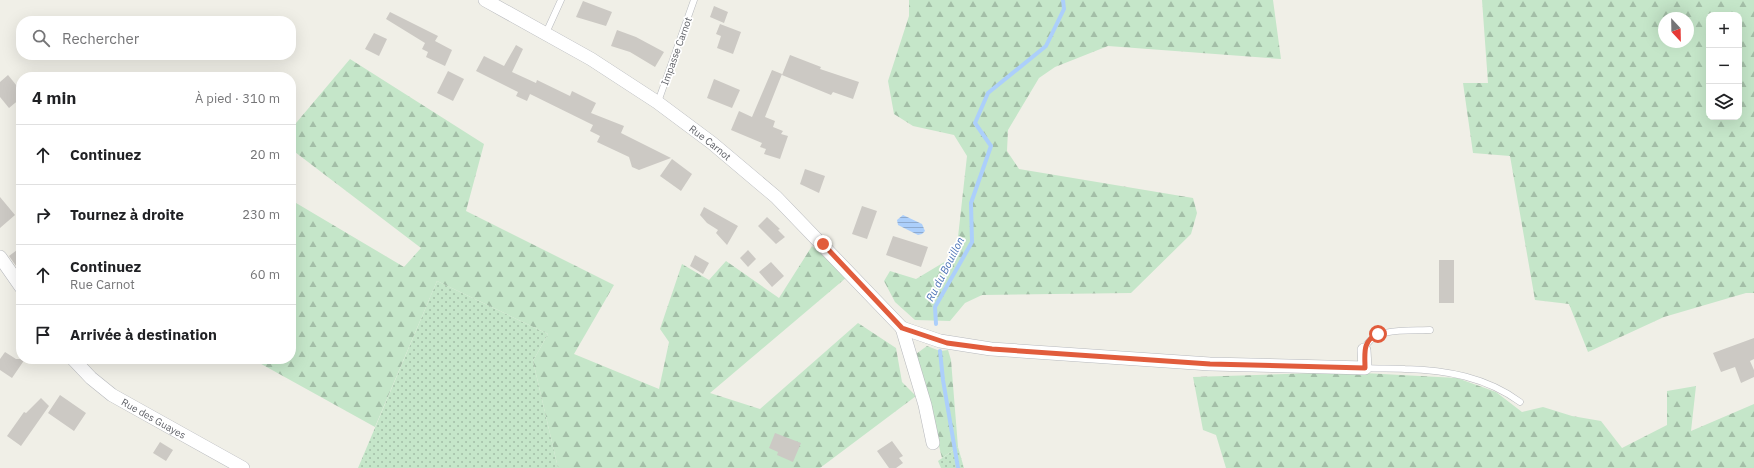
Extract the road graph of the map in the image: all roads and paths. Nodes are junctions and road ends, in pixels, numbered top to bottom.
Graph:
1 (485, 0) edge
2 (561, 0) edge
3 (694, 0) edge
4 (546, 33) junction
5 (658, 102) junction
6 (0, 257) edge
7 (16, 280) edge
8 (902, 328) junction
9 (1430, 330) dead end
10 (1364, 350) joint
11 (78, 364) edge
12 (1365, 368) junction
13 (1520, 402) dead end
14 (933, 443) dead end
15 (243, 468) edge

1 - 4 street, Rue Carnot
2 - 4 lane
3 - 5 lane, Impasse Carnot
4 - 5 street, Rue Carnot
5 - 8 street, Rue Carnot
6 - 7 street
8 - 12 street
8 - 14 street
9 - 10 lane
10 - 12 street
11 - 15 street, Rue des Guayes
12 - 13 lane

